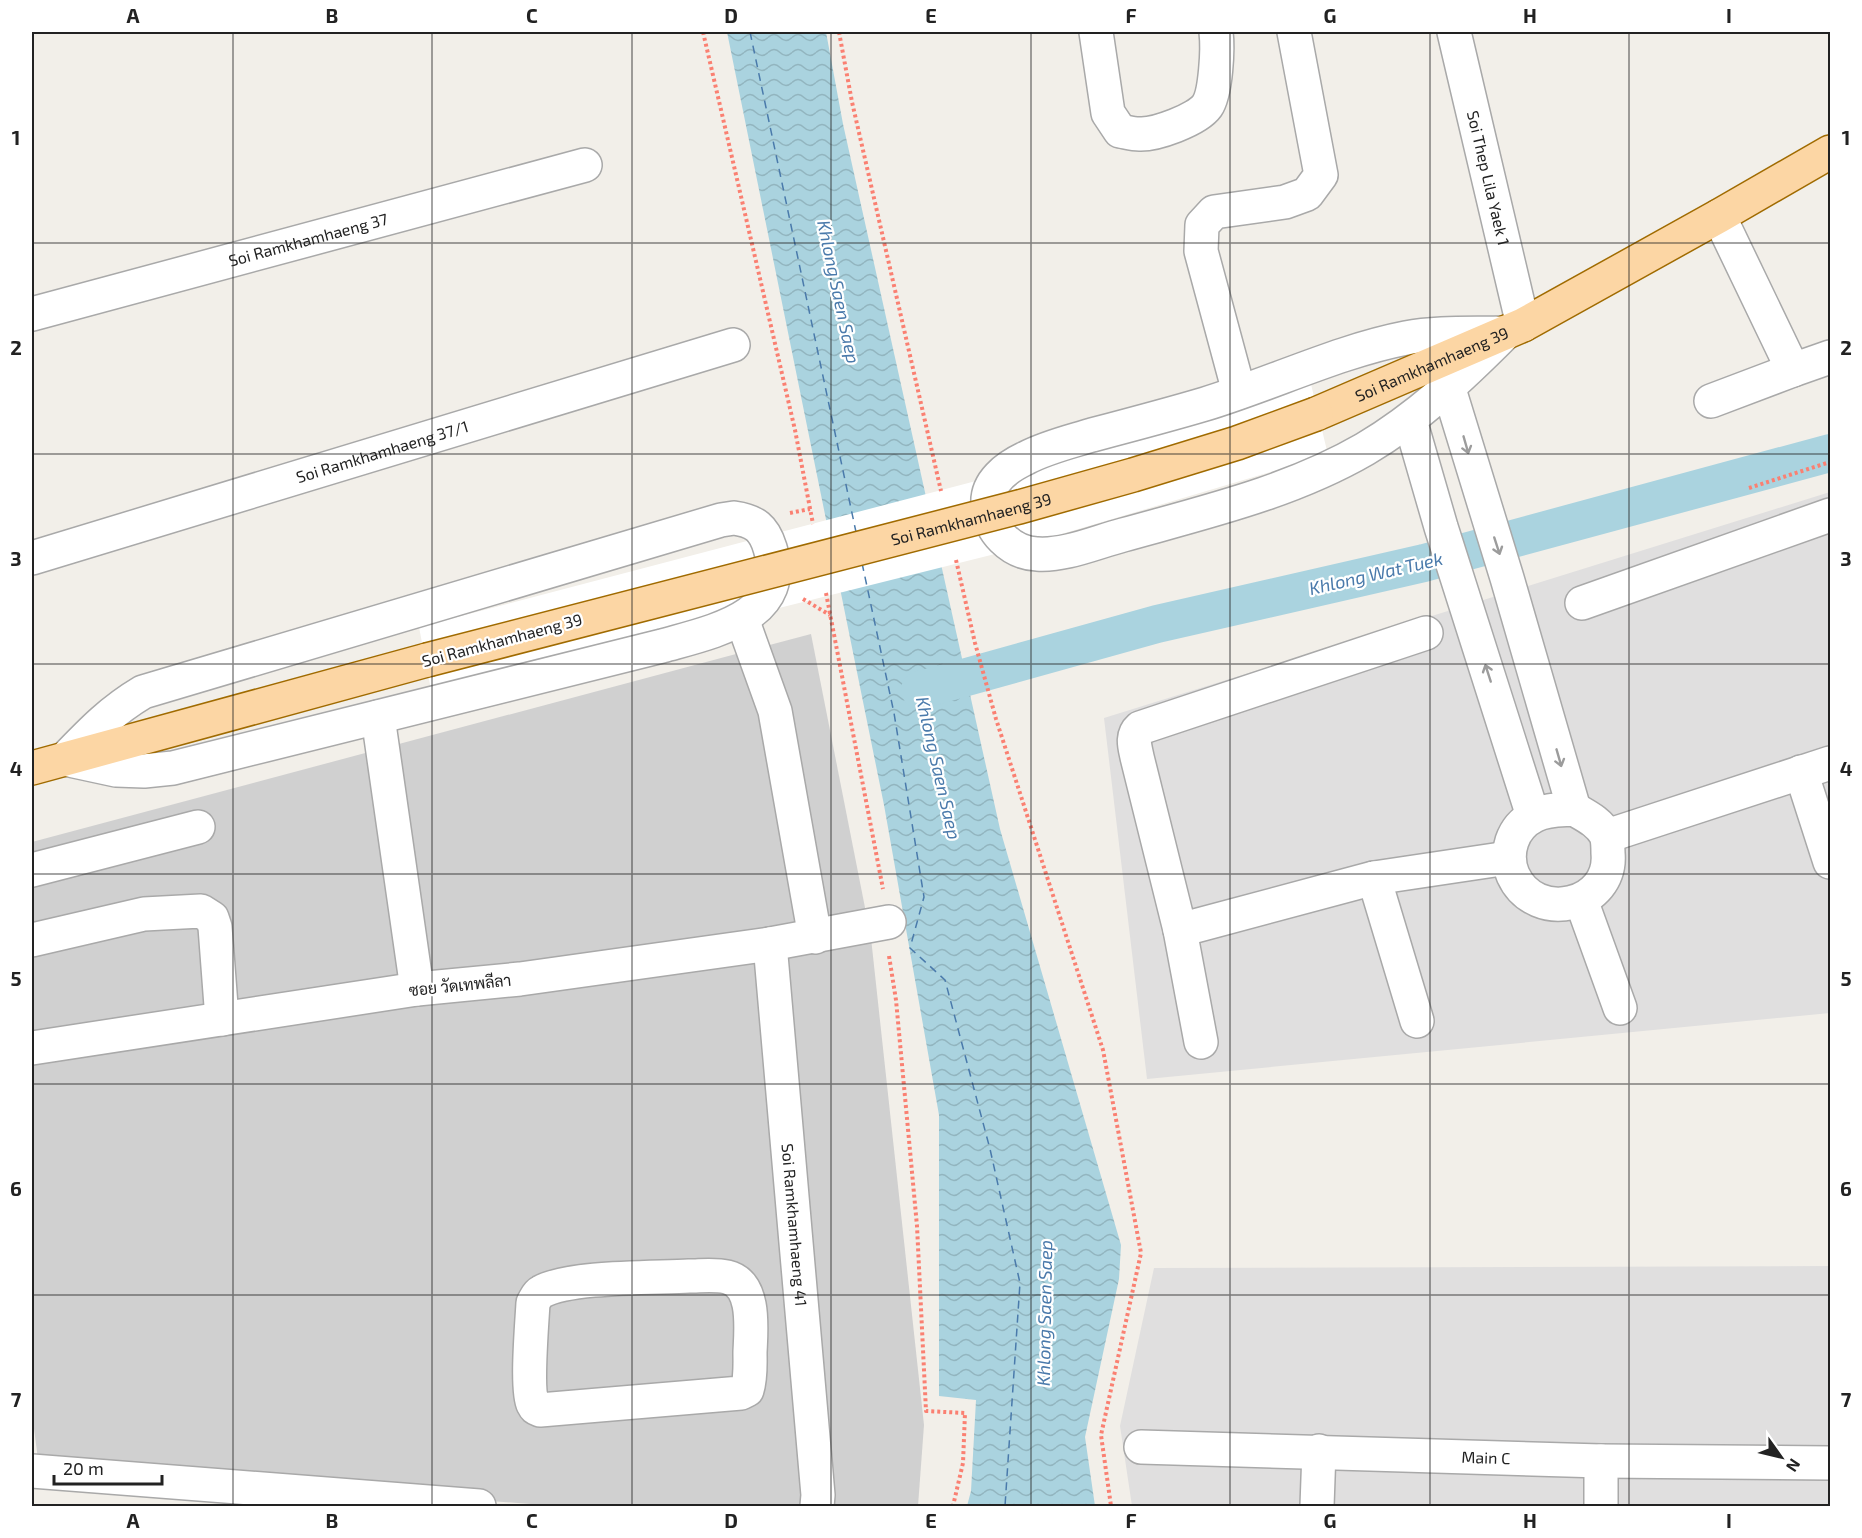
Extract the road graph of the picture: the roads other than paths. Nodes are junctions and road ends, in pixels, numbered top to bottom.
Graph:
1 (1096, 32) edge
2 (1216, 32) edge
3 (1294, 32) edge
4 (1454, 32) edge
5 (1830, 152) edge
6 (585, 165) dead end
7 (1719, 216) junction
8 (32, 314) edge
9 (1514, 329) junction
10 (734, 345) dead end
11 (1830, 357) edge
12 (1793, 370) junction
13 (1449, 389) junction
14 (1239, 392) junction
15 (1711, 401) dead end
16 (1410, 420) junction
17 (1830, 515) edge
18 (32, 558) edge
19 (1582, 603) dead end
20 (1518, 613) junction
21 (742, 619) junction
22 (1473, 626) junction
23 (1426, 633) dead end
24 (378, 717) junction
25 (65, 759) junction
26 (32, 768) edge
27 (1816, 768) edge
28 (1574, 809) junction
29 (1533, 816) junction
30 (198, 827) dead end
31 (1607, 836) junction
32 (1508, 858) junction
33 (1830, 861) edge
34 (32, 870) edge
35 (1374, 879) junction
36 (1581, 900) junction
37 (889, 922) road end
38 (1180, 930) junction
39 (815, 937) junction
40 (32, 940) edge
41 (770, 944) junction
42 (417, 988) junction
43 (1620, 1008) dead end
44 (222, 1019) junction
45 (1417, 1022) dead end
46 (1201, 1042) dead end
47 (32, 1044) edge
48 (803, 1324) junction
49 (751, 1326) junction
50 (1141, 1446) dead end
51 (1319, 1451) junction
52 (1601, 1461) junction
53 (33, 1463) edge
54 (1830, 1463) edge
55 (479, 1506) edge
56 (817, 1506) edge
57 (1317, 1506) edge
58 (1600, 1506) edge

1 - 2 street
3 - 14 street
4 - 9 street, Soi Thep Lila Yaek 1
5 - 7 main road, Soi Ramkhamhaeng 39
6 - 8 street, Soi Ramkhamhaeng 37
7 - 9 main road, Soi Ramkhamhaeng 39
7 - 12 street
9 - 13 street
9 - 14 street
9 - 25 main road, Soi Ramkhamhaeng 39, bridge
10 - 18 street, Soi Ramkhamhaeng 37/1
11 - 12 street
12 - 15 street
13 - 16 street
13 -> 20 street
14 - 16 street
16 - 22 street
17 - 19 street
20 - 22 street
20 -> 28 street
21 - 24 street, Soi Ramkhamhaeng 39
21 - 25 street, Soi Ramkhamhaeng 39
21 - 39 street
29 -> 22 street
23 - 38 street
24 - 25 street, Soi Ramkhamhaeng 39
24 - 42 street
25 - 26 main road, Soi Ramkhamhaeng 39
27 - 31 street
27 - 33 street
28 - 29 street
28 - 31 street
29 - 32 street
30 - 34 street
31 - 36 street
32 - 35 street
32 - 36 street
35 - 38 street
35 - 45 street
36 - 43 street
37 - 39 street, ซอย วัดเทพลีลา
38 - 46 street
39 - 41 street, ซอย วัดเทพลีลา
40 - 44 street
41 - 42 street, ซอย วัดเทพลีลา
41 - 48 street, Soi Ramkhamhaeng 41
42 - 44 street, ซอย วัดเทพลีลา
44 - 47 street, ซอย วัดเทพลีลา
48 - 49 street
48 - 56 street, Soi Ramkhamhaeng 41
49 - 49 street
50 - 51 street, Main C
51 - 52 street, Main C
51 - 57 street
52 - 54 street, Main C
52 - 58 street
53 - 55 street

